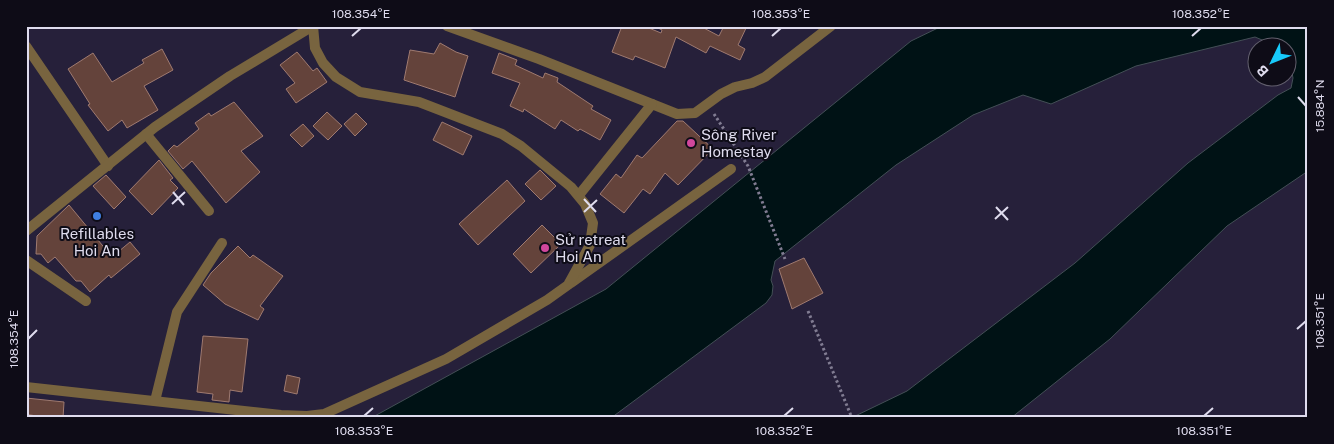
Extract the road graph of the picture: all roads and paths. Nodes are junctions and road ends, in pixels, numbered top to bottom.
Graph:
1 (313, 26) edge
2 (447, 26) edge
3 (831, 26) edge
4 (26, 46) edge
5 (707, 103) junction
6 (652, 104) junction
7 (146, 134) junction
8 (108, 166) junction
9 (732, 169) dead end
10 (578, 195) junction
11 (209, 211) dead end
12 (26, 231) edge
13 (222, 243) dead end
14 (785, 259) dead end
15 (26, 260) edge
16 (568, 285) junction
17 (86, 301) dead end
18 (808, 312) dead end
19 (26, 387) edge
20 (156, 401) junction
21 (852, 418) edge

1 - 7 street
1 - 10 street
2 - 6 street
3 - 5 street
4 - 8 street
5 - 6 street
5 - 14 path
6 - 10 street
7 - 8 street
7 - 11 street
8 - 12 street
9 - 16 street
10 - 16 street
13 - 20 street
15 - 17 street
16 - 20 street
18 - 21 path
19 - 20 street

